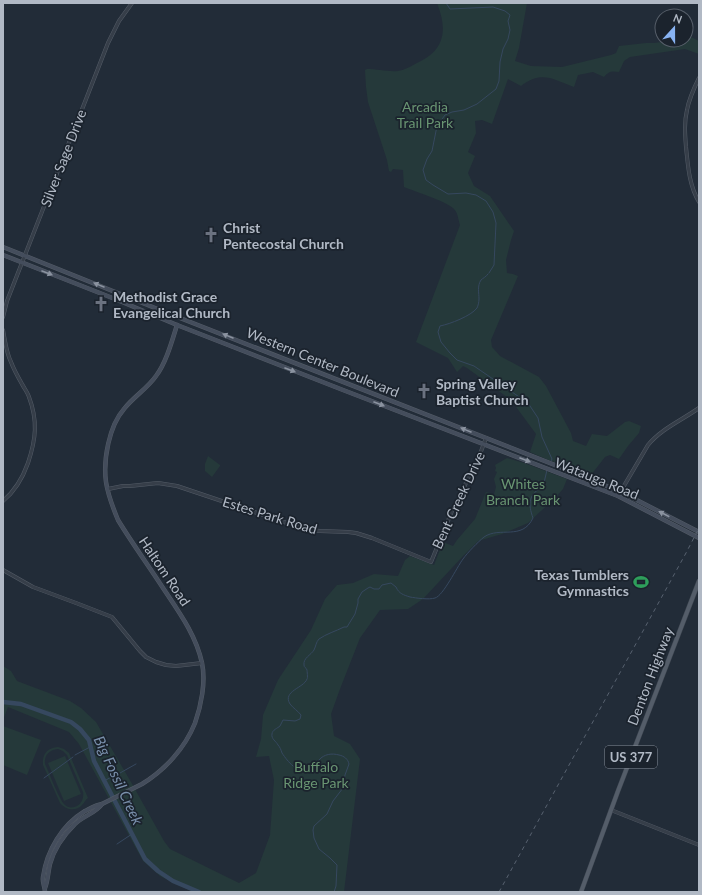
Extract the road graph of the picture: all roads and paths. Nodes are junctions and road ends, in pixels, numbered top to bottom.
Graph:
1 (132, 3) edge
2 (699, 78) edge
3 (699, 202) edge
4 (3, 247) edge
5 (3, 255) edge
6 (25, 256) junction
7 (22, 263) junction
8 (149, 305) junction
9 (136, 308) junction
10 (172, 314) junction
11 (153, 315) junction
12 (3, 317) edge
13 (189, 321) junction
14 (177, 325) junction
15 (3, 330) edge
16 (699, 408) edge
17 (486, 438) junction
18 (484, 445) junction
19 (506, 446) junction
20 (503, 452) junction
21 (108, 489) junction
22 (621, 492) junction
23 (618, 496) junction
24 (3, 501) edge
25 (699, 532) edge
26 (699, 538) edge
27 (431, 562) joint
28 (3, 570) edge
29 (699, 581) edge
30 (202, 663) junction
31 (611, 810) junction
32 (71, 826) junction
33 (699, 845) edge
34 (45, 869) junction
35 (49, 870) junction
36 (45, 890) edge
37 (580, 892) edge

1 - 6 street, Silver Sage Drive
2 - 3 street
4 - 6 main road, Western Center Boulevard
5 - 7 main road, Western Center Boulevard
6 - 7 street, Silver Sage Drive
8 -> 6 main road, Western Center Boulevard
7 -> 9 main road, Western Center Boulevard
7 - 12 street, Silver Sage Drive
8 - 9 main road
8 - 10 main road, Western Center Boulevard
8 - 11 main road
9 - 11 main road, Western Center Boulevard
10 - 13 main road, Western Center Boulevard
10 - 14 main road
11 - 14 main road, Western Center Boulevard
13 - 14 main road
17 -> 13 main road, Western Center Boulevard
14 -> 18 main road, Western Center Boulevard
14 - 21 main road, Haltom Road
15 - 24 street
16 - 22 street
17 - 18 street, Bent Creek Drive
17 - 19 main road, Western Center Boulevard
18 - 20 main road, Watauga Road
18 - 27 street, Bent Creek Drive
19 - 20 main road
19 - 22 main road, Western Center Boulevard
20 -> 23 main road, Watauga Road
21 - 27 street, Estes Park Road
21 - 30 main road, Haltom Road
22 - 23 street
25 -> 22 main road, Western Center Boulevard
23 - 26 main road, Watauga Road
28 - 30 street
29 - 31 main road, Denton Highway / US 377
30 - 32 main road, Haltom Road
31 - 33 street
31 - 37 main road, Denton Highway / US 377
32 - 34 main road, Haltom Road
32 - 35 main road, Haltom Road
34 - 35 main road
34 - 36 main road, Haltom Road
35 - 36 main road, Haltom Road

